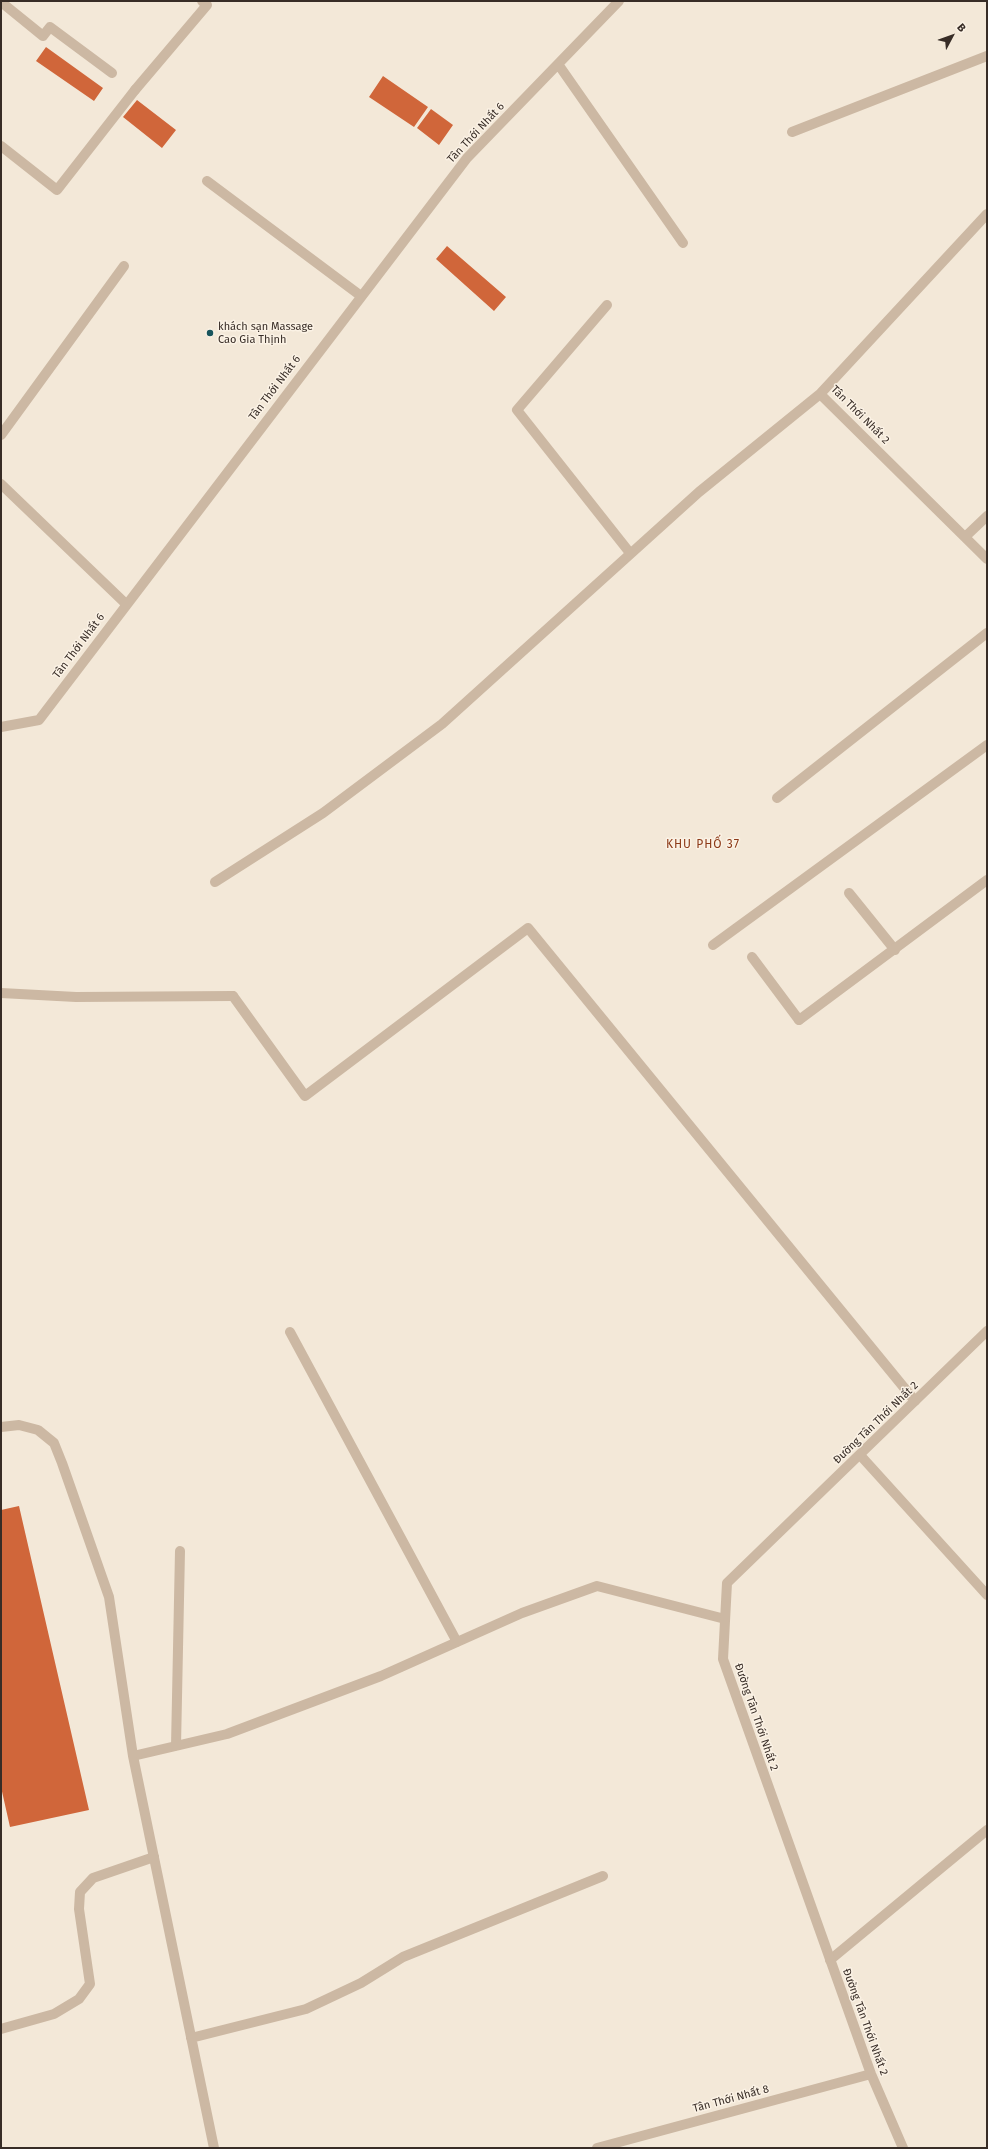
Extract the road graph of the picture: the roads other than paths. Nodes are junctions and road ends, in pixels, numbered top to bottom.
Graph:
1 (619, 1) edge
2 (1, 2) edge
3 (207, 2) edge
4 (987, 56) edge
5 (558, 64) junction
6 (112, 72) dead end
7 (792, 132) dead end
8 (1, 146) edge
9 (207, 180) dead end
10 (987, 214) edge
11 (683, 243) dead end
12 (124, 266) dead end
13 (361, 296) junction
14 (608, 305) dead end
15 (820, 394) junction
16 (1, 435) edge
17 (1, 484) edge
18 (987, 516) edge
19 (965, 537) junction
20 (630, 553) junction
21 (987, 559) edge
22 (126, 604) junction
23 (987, 633) edge
24 (1, 727) edge
25 (987, 745) edge
26 (778, 798) dead end
27 (987, 880) edge
28 (215, 882) dead end
29 (849, 893) dead end
30 (713, 945) dead end
31 (895, 950) junction
32 (752, 957) dead end
33 (1, 993) edge
34 (987, 1331) edge
35 (290, 1332) dead end
36 (915, 1401) junction
37 (1, 1427) edge
38 (860, 1455) junction
39 (180, 1551) dead end
40 (987, 1595) edge
41 (725, 1619) junction
42 (458, 1642) junction
43 (176, 1746) junction
44 (133, 1756) junction
45 (987, 1830) edge
46 (154, 1857) junction
47 (603, 1876) dead end
48 (830, 1960) junction
49 (1, 2029) edge
50 (191, 2038) junction
51 (871, 2074) junction
52 (214, 2148) edge
53 (597, 2148) edge
54 (903, 2148) edge

1 - 5 street, Tân Thới Nhất 6
2 - 6 street
3 - 8 street
4 - 7 street
5 - 11 street
5 - 13 street, Tân Thới Nhất 6
9 - 13 street
10 - 15 street, Tân Thới Nhất 2
12 - 16 street
13 - 22 street, Tân Thới Nhất 6
14 - 20 street
15 - 19 street, Tân Thới Nhất 2
15 - 20 street
17 - 22 street
18 - 19 street
19 - 21 street, Tân Thới Nhất 2
20 - 28 street
22 - 24 street, Tân Thới Nhất 6
23 - 26 street
25 - 30 street
27 - 31 street
29 - 31 street
31 - 32 street
33 - 36 street
34 - 36 street, Đường Tân Thới Nhất 2
35 - 42 street
36 - 38 street, Đường Tân Thới Nhất 2
37 - 44 street
38 - 40 street
38 - 41 street, Đường Tân Thới Nhất 2
39 - 43 street
41 - 42 street
41 - 48 street, Đường Tân Thới Nhất 2
42 - 43 street
43 - 44 street
44 - 46 street
45 - 48 street
46 - 49 street
46 - 50 street
47 - 50 street
48 - 51 street, Đường Tân Thới Nhất 2
50 - 52 street
51 - 53 street, Tân Thới Nhất 8
51 - 54 street, Đường Tân Thới Nhất 2

